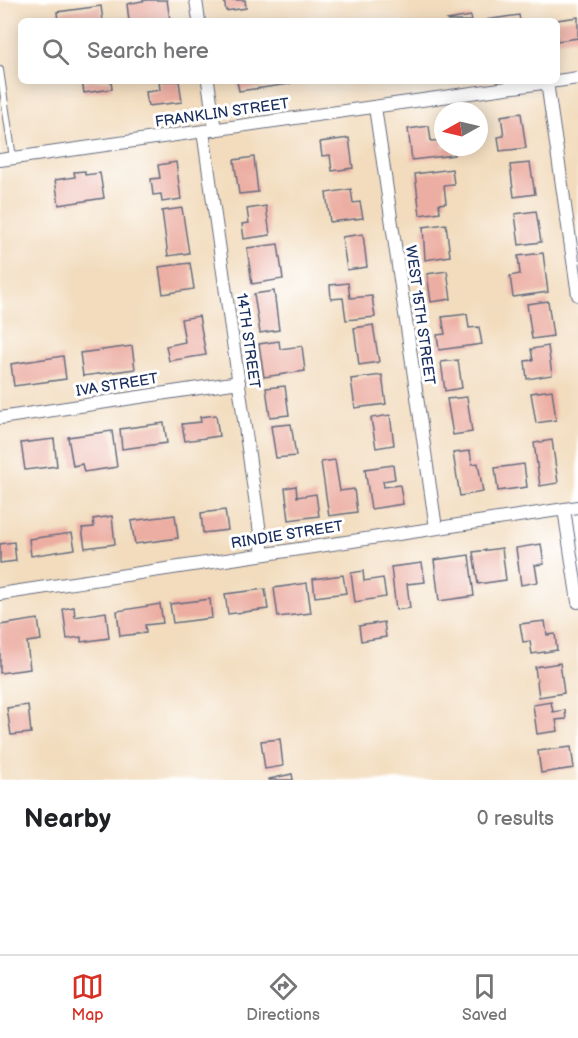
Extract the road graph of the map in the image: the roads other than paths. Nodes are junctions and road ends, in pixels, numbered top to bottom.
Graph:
1 (196, 0) edge
2 (199, 18) edge
3 (0, 70) edge
4 (578, 78) edge
5 (560, 80) edge
6 (208, 84) edge
7 (532, 84) edge
8 (553, 84) edge
9 (375, 107) junction
10 (209, 131) junction
11 (14, 158) junction
12 (0, 160) edge
13 (578, 295) edge
14 (239, 382) junction
15 (0, 418) edge
16 (578, 507) edge
17 (564, 509) junction
18 (436, 528) junction
19 (263, 554) junction
20 (0, 594) edge
21 (578, 602) edge

1 - 2 street
3 - 11 lane
4 - 5 street, FRANKLIN STREET
6 - 10 street, 14TH STREET
7 - 9 street, FRANKLIN STREET
8 - 13 street
9 - 10 street, FRANKLIN STREET
9 - 18 street, WEST 15TH STREET
10 - 11 street, FRANKLIN STREET
10 - 14 street, 14TH STREET
11 - 12 street, FRANKLIN STREET
14 - 15 street, IVA STREET
14 - 19 street, 14TH STREET
16 - 17 street, RINDIE STREET
17 - 18 street, RINDIE STREET
17 - 21 street
18 - 19 street, RINDIE STREET
19 - 20 street, RINDIE STREET

